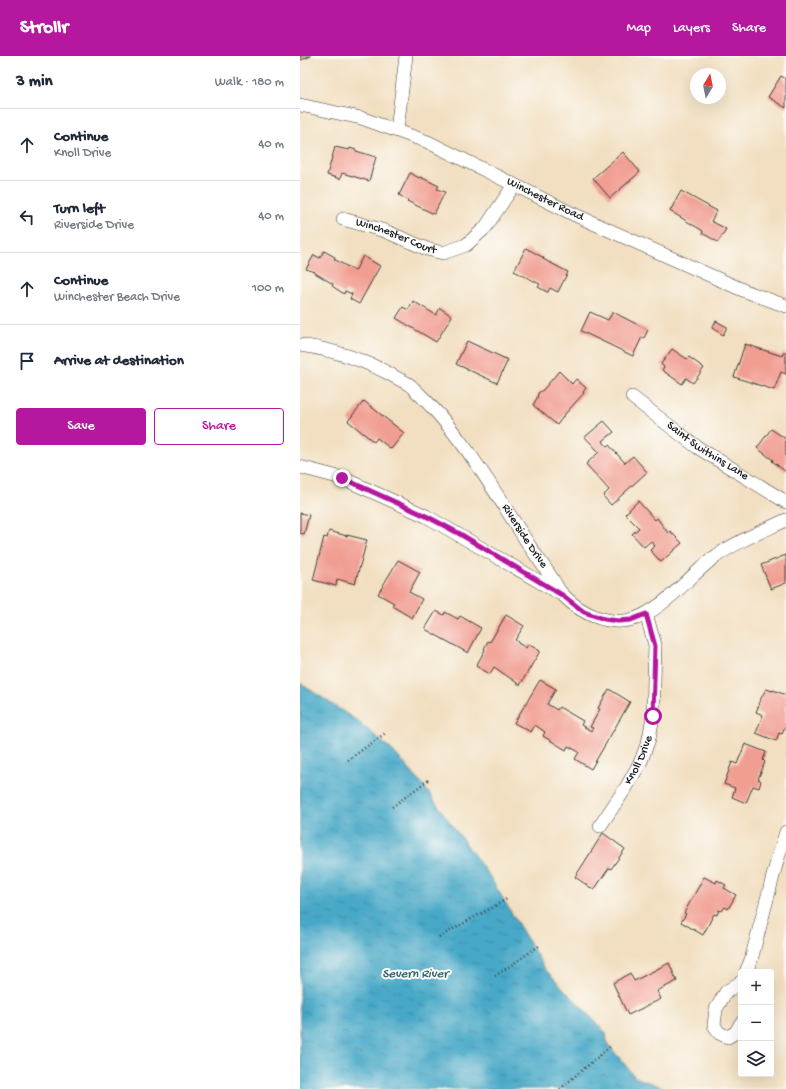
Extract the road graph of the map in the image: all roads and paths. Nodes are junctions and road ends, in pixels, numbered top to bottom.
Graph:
1 (406, 56) edge
2 (300, 105) edge
3 (397, 130) junction
4 (514, 185) junction
5 (343, 219) dead end
6 (786, 306) edge
7 (300, 345) edge
8 (632, 397) dead end
9 (300, 467) edge
10 (786, 502) edge
11 (786, 520) edge
12 (562, 595) junction
13 (646, 614) junction
14 (387, 732) dead end
15 (348, 760) dead end
16 (428, 780) dead end
17 (392, 807) dead end
18 (600, 826) dead end
19 (786, 832) edge
20 (508, 899) dead end
21 (439, 937) dead end
22 (539, 946) dead end
23 (747, 969) edge
24 (495, 976) dead end
25 (738, 985) edge
26 (738, 1028) edge
27 (612, 1045) dead end
28 (560, 1089) edge

1 - 3 street
2 - 3 street, Winchester Road
3 - 4 street, Winchester Road
4 - 5 street, Winchester Court
4 - 6 street, Winchester Road
7 - 12 street, Riverside Drive
8 - 10 street, Saint Swithins Lane
9 - 12 street
11 - 13 street, Riverside Drive
12 - 13 street, Riverside Drive
13 - 18 street, Knoll Drive
14 - 15 path
16 - 17 path
19 - 23 street
20 - 21 path
22 - 24 path
25 - 26 street
27 - 28 path

